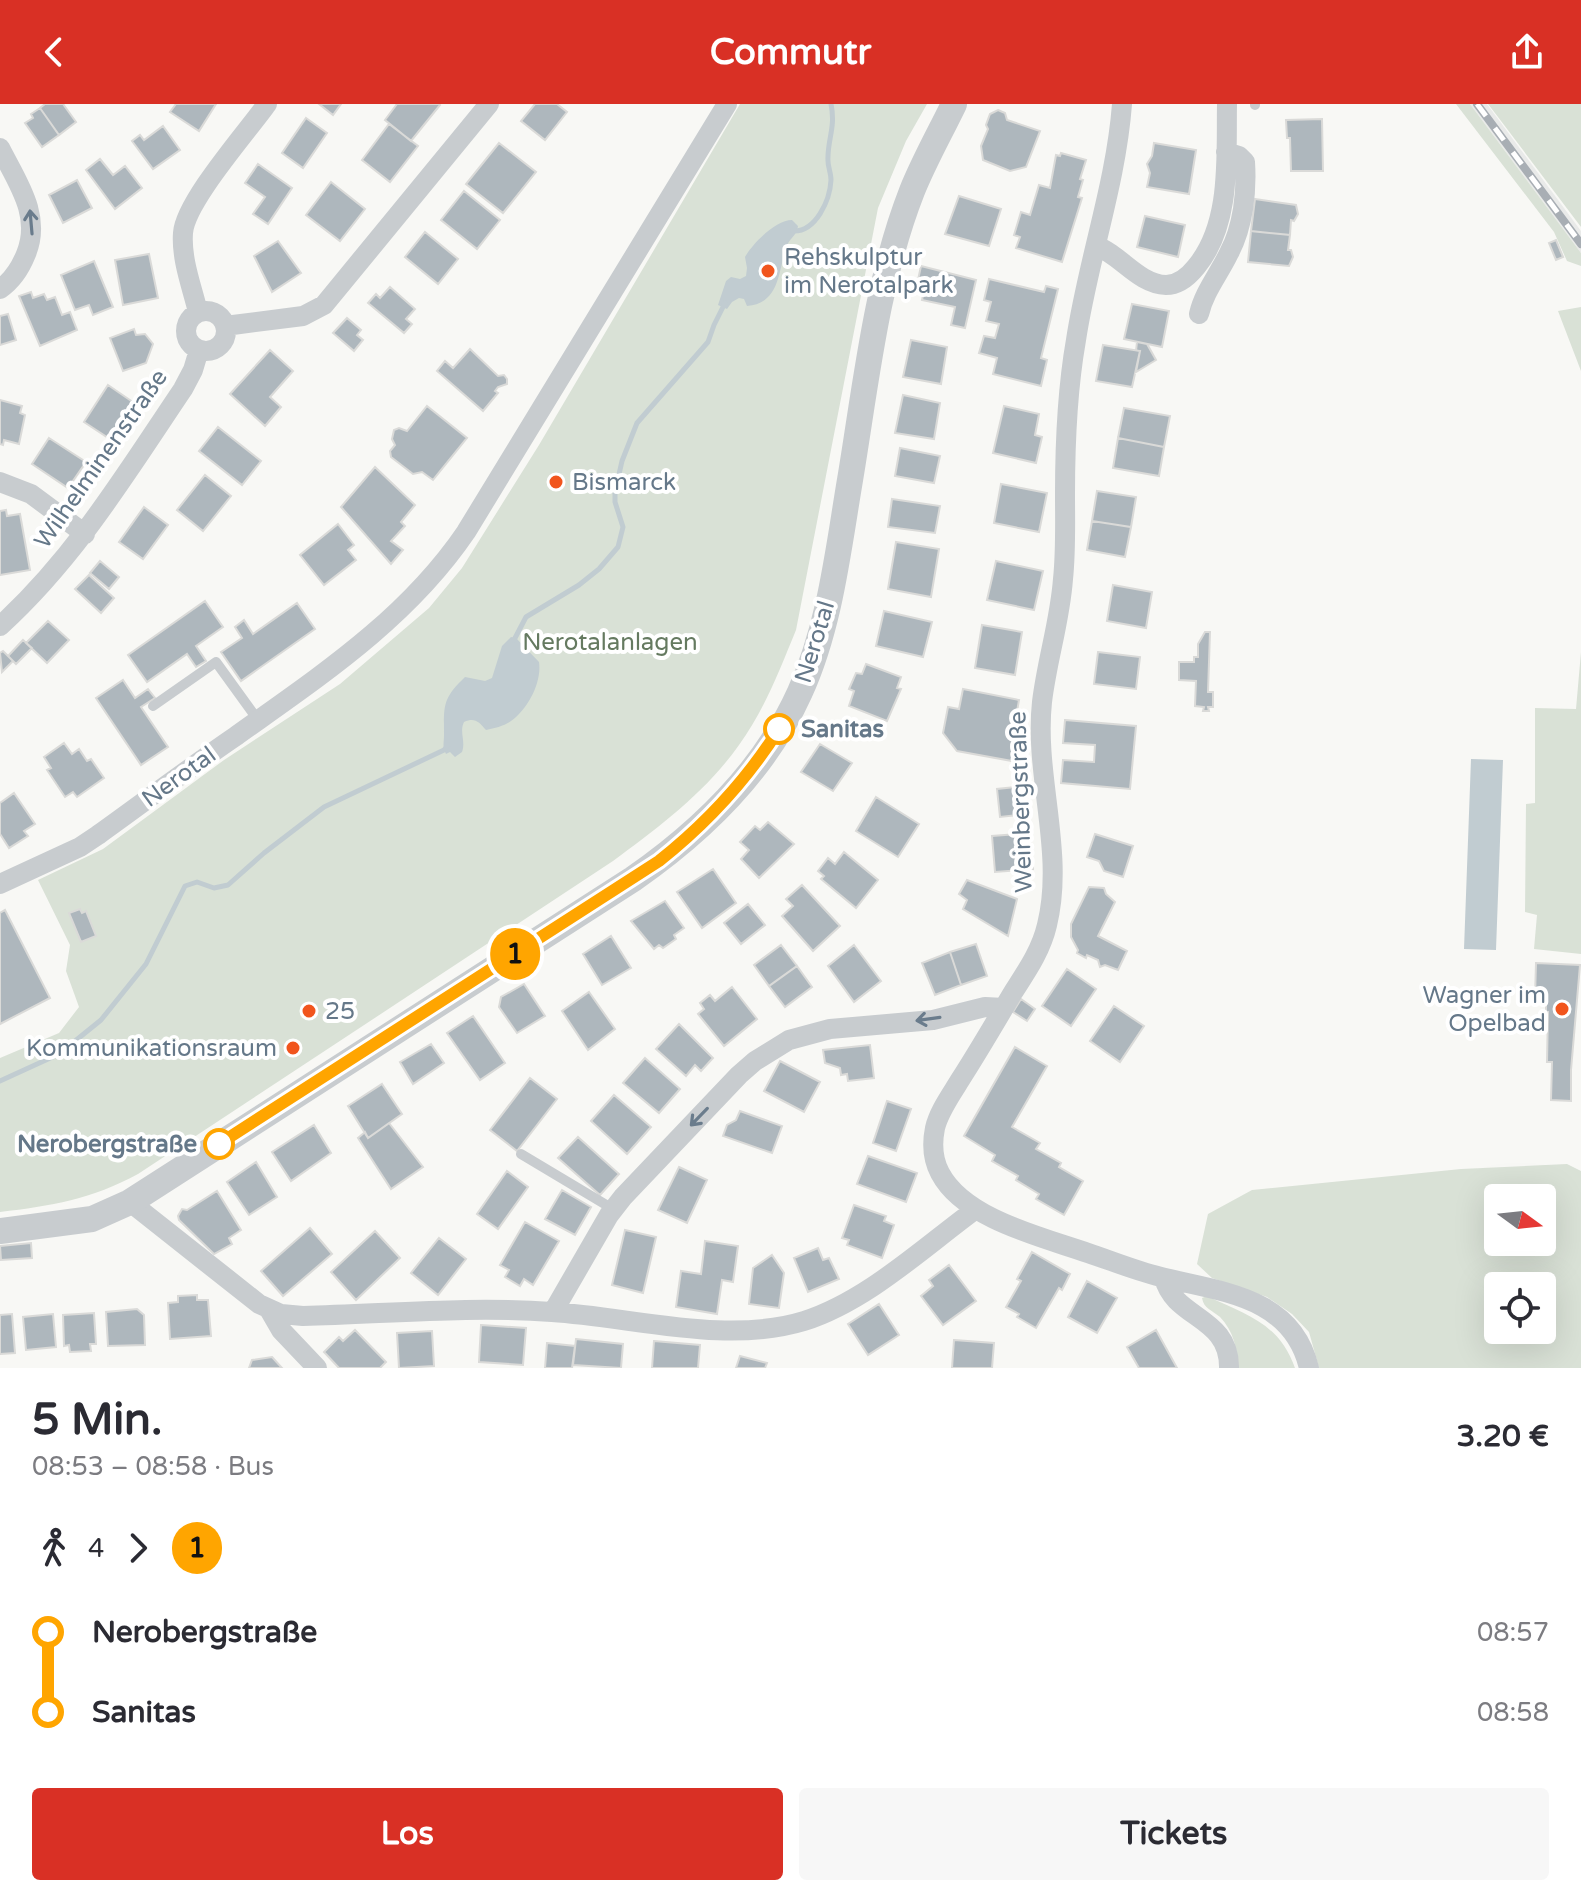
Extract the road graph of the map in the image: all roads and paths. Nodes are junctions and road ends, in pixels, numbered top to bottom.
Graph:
1 (267, 104) edge
2 (489, 104) edge
3 (727, 104) edge
4 (954, 104) edge
5 (1122, 104) edge
6 (1227, 104) edge
7 (0, 148) edge
8 (1226, 152) junction
9 (1096, 246) junction
10 (0, 289) edge
11 (198, 312) junction
12 (1199, 314) dead end
13 (225, 326) junction
14 (199, 350) junction
15 (0, 482) edge
16 (85, 534) junction
17 (0, 626) edge
18 (153, 706) dead end
19 (258, 720) junction
20 (0, 884) edge
21 (1004, 1008) junction
22 (521, 1154) dead end
23 (130, 1202) junction
24 (613, 1209) junction
25 (976, 1209) junction
26 (0, 1231) edge
27 (1164, 1278) junction
28 (270, 1311) junction
29 (553, 1312) junction
30 (317, 1368) edge
31 (1229, 1368) edge
32 (1309, 1368) edge

1 - 11 street
2 - 13 street
3 - 19 street, Nerotal
4 - 23 street, Nerotal
5 - 9 street, Weinbergstraße
6 - 8 street
10 -> 7 street
8 - 9 street
8 - 12 street
9 - 21 street, Weinbergstraße
11 - 13 street
11 - 14 street
13 - 14 street
14 - 16 street, Wilhelminenstraße
15 - 16 street
16 - 17 street, Wilhelminenstraße
18 - 19 lane
19 - 20 street, Nerotal
21 -> 24 street
21 - 25 street, Weinbergstraße
22 - 24 lane
23 - 26 street, Nerotal
23 - 28 street
24 - 29 street
25 - 27 street
25 - 29 street
27 - 31 street
27 - 32 street
28 - 29 street
28 - 30 street

